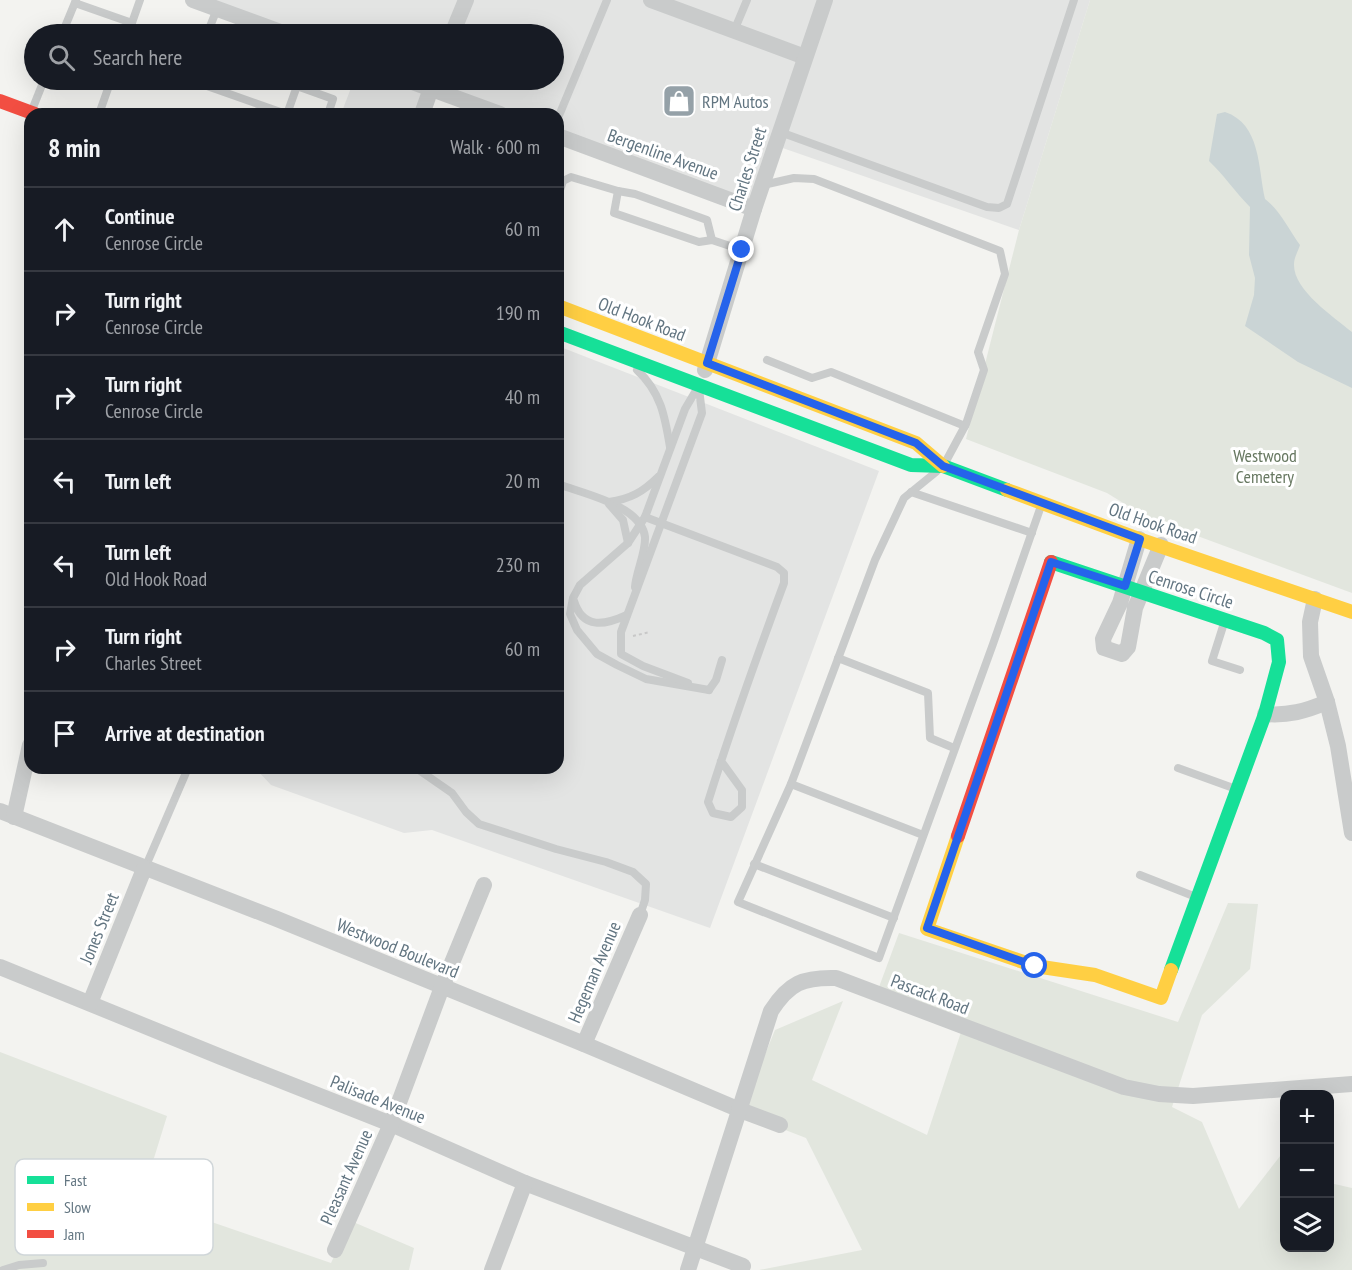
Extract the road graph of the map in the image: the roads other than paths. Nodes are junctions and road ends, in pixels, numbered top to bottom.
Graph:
1 (140, 0) edge
2 (194, 0) edge
3 (466, 0) edge
4 (606, 0) edge
5 (651, 0) edge
6 (747, 0) edge
7 (825, 0) edge
8 (1074, 0) edge
9 (75, 1) edge
10 (217, 9) junction
11 (132, 23) joint
12 (66, 24) edge
13 (211, 24) edge
14 (258, 24) edge
15 (456, 24) edge
16 (734, 31) junction
17 (806, 57) junction
18 (41, 90) edge
19 (107, 90) edge
20 (218, 90) edge
21 (295, 90) edge
22 (308, 90) edge
23 (431, 90) edge
24 (446, 90) edge
25 (0, 101) edge
26 (35, 108) edge
27 (101, 108) edge
28 (270, 108) edge
29 (286, 108) edge
30 (330, 108) edge
31 (424, 108) edge
32 (487, 108) edge
33 (562, 108) edge
34 (24, 110) edge
35 (780, 132) junction
36 (564, 137) edge
37 (564, 180) edge
38 (762, 185) junction
39 (618, 191) junction
40 (754, 208) junction
41 (712, 240) junction
42 (742, 250) junction
43 (564, 308) edge
44 (564, 334) edge
45 (619, 354) junction
46 (767, 360) dead end
47 (707, 363) junction
48 (699, 386) junction
49 (965, 426) junction
50 (670, 449) junction
51 (943, 466) junction
52 (659, 476) junction
53 (564, 486) edge
54 (912, 492) junction
55 (606, 502) junction
56 (1042, 502) junction
57 (643, 521) junction
58 (662, 524) junction
59 (1032, 533) junction
60 (1140, 539) junction
61 (628, 543) junction
62 (1161, 545) junction
63 (1125, 586) junction
64 (1142, 592) junction
65 (635, 596) junction
66 (573, 598) junction
67 (1316, 599) junction
68 (1352, 612) edge
69 (627, 615) junction
70 (1225, 620) junction
71 (838, 658) junction
72 (722, 660) dead end
73 (1240, 670) dead end
74 (709, 690) junction
75 (1327, 702) junction
76 (1265, 714) junction
77 (954, 748) junction
78 (721, 762) junction
79 (24, 763) edge
80 (1178, 768) dead end
81 (185, 774) edge
82 (425, 774) edge
83 (792, 784) junction
84 (1237, 790) junction
85 (7, 814) edge
86 (1352, 833) edge
87 (923, 835) junction
88 (754, 864) junction
89 (144, 869) junction
90 (1140, 875) dead end
91 (484, 885) dead end
92 (1197, 897) junction
93 (640, 915) joint
94 (894, 918) junction
95 (0, 967) edge
96 (442, 987) junction
97 (90, 1003) junction
98 (584, 1044) junction
99 (1352, 1084) edge
100 (740, 1110) junction
101 (391, 1124) junction
102 (780, 1125) dead end
103 (525, 1183) junction
104 (696, 1247) junction
105 (335, 1250) dead end
106 (43, 1263) dead end
107 (742, 1266) dead end
108 (3, 1270) edge
109 (492, 1270) edge
110 (688, 1270) edge

1 - 11 lane
2 - 10 street
3 - 15 street
4 - 33 lane
5 - 16 street
6 - 16 lane
7 - 17 street, Charles Street
8 - 35 lane
9 - 11 lane
9 - 12 lane
10 - 13 lane
10 - 14 street
16 - 17 street
17 - 35 street, Charles Street
18 - 26 lane
19 - 27 lane
20 - 28 lane
21 - 29 lane
22 - 30 lane
23 - 31 street
24 - 32 street
25 - 34 main road
35 - 38 street, Charles Street
36 - 40 street, Bergenline Avenue
37 - 39 lane
38 - 40 street, Charles Street
38 - 49 lane
39 - 41 lane
39 - 41 lane
40 - 42 street, Charles Street
41 - 42 lane
42 - 47 street, Charles Street
43 - 47 main road, Old Hook Road
44 - 45 main road, Old Hook Road
45 - 48 main road, Old Hook Road
45 - 50 lane
46 - 49 lane
47 - 48 street, Charles Street
47 - 51 main road, Old Hook Road
48 - 50 lane
48 - 51 main road, Old Hook Road
48 - 58 lane
49 - 51 lane
50 - 52 lane
51 - 54 lane
51 - 56 main road, Old Hook Road
52 - 55 lane
52 - 57 lane
53 - 55 lane
54 - 59 lane
54 - 71 lane
55 - 57 lane
55 - 61 lane
56 - 59 lane
56 - 60 main road, Old Hook Road
57 - 58 lane
57 - 61 lane
57 - 65 lane
58 - 65 lane
58 - 78 lane
59 - 77 lane
60 - 62 main road, Old Hook Road
60 - 63 street
61 - 66 lane
62 - 64 street
62 - 67 main road, Old Hook Road
63 - 64 main road, Cenrose Circle
63 - 64 street
63 - 92 main road, Cenrose Circle
64 - 70 main road, Cenrose Circle
65 - 69 lane
66 - 69 lane
66 - 74 lane
67 - 68 main road, Old Hook Road
67 - 75 street
69 - 74 lane
70 - 73 lane
70 - 76 main road, Cenrose Circle
71 - 77 lane
71 - 83 lane
72 - 74 lane
75 - 76 street
75 - 86 street
76 - 84 main road, Cenrose Circle
77 - 87 lane
78 - 78 lane
79 - 85 street
80 - 84 lane
81 - 89 lane
82 - 93 lane
83 - 87 lane
83 - 88 lane
84 - 92 main road, Cenrose Circle
85 - 89 street, Westwood Boulevard
87 - 94 lane
88 - 94 lane
88 - 94 lane
89 - 96 street, Westwood Boulevard
89 - 97 street, Jones Street
90 - 92 lane
91 - 96 street, Pleasant Avenue
93 - 98 street, Hegeman Avenue
95 - 97 street, Palisade Avenue
96 - 98 street, Westwood Boulevard
96 - 101 street, Pleasant Avenue
97 - 101 street, Palisade Avenue
98 - 100 street, Westwood Boulevard
99 - 100 street, Pascack Road
100 - 102 street, Westwood Boulevard
100 - 104 street, Pascack Road
101 - 103 street, Palisade Avenue
101 - 105 street, Pleasant Avenue
103 - 104 street, Palisade Avenue
103 - 109 street
104 - 107 street, Palisade Avenue
104 - 110 street, Pascack Road
106 - 108 lane

